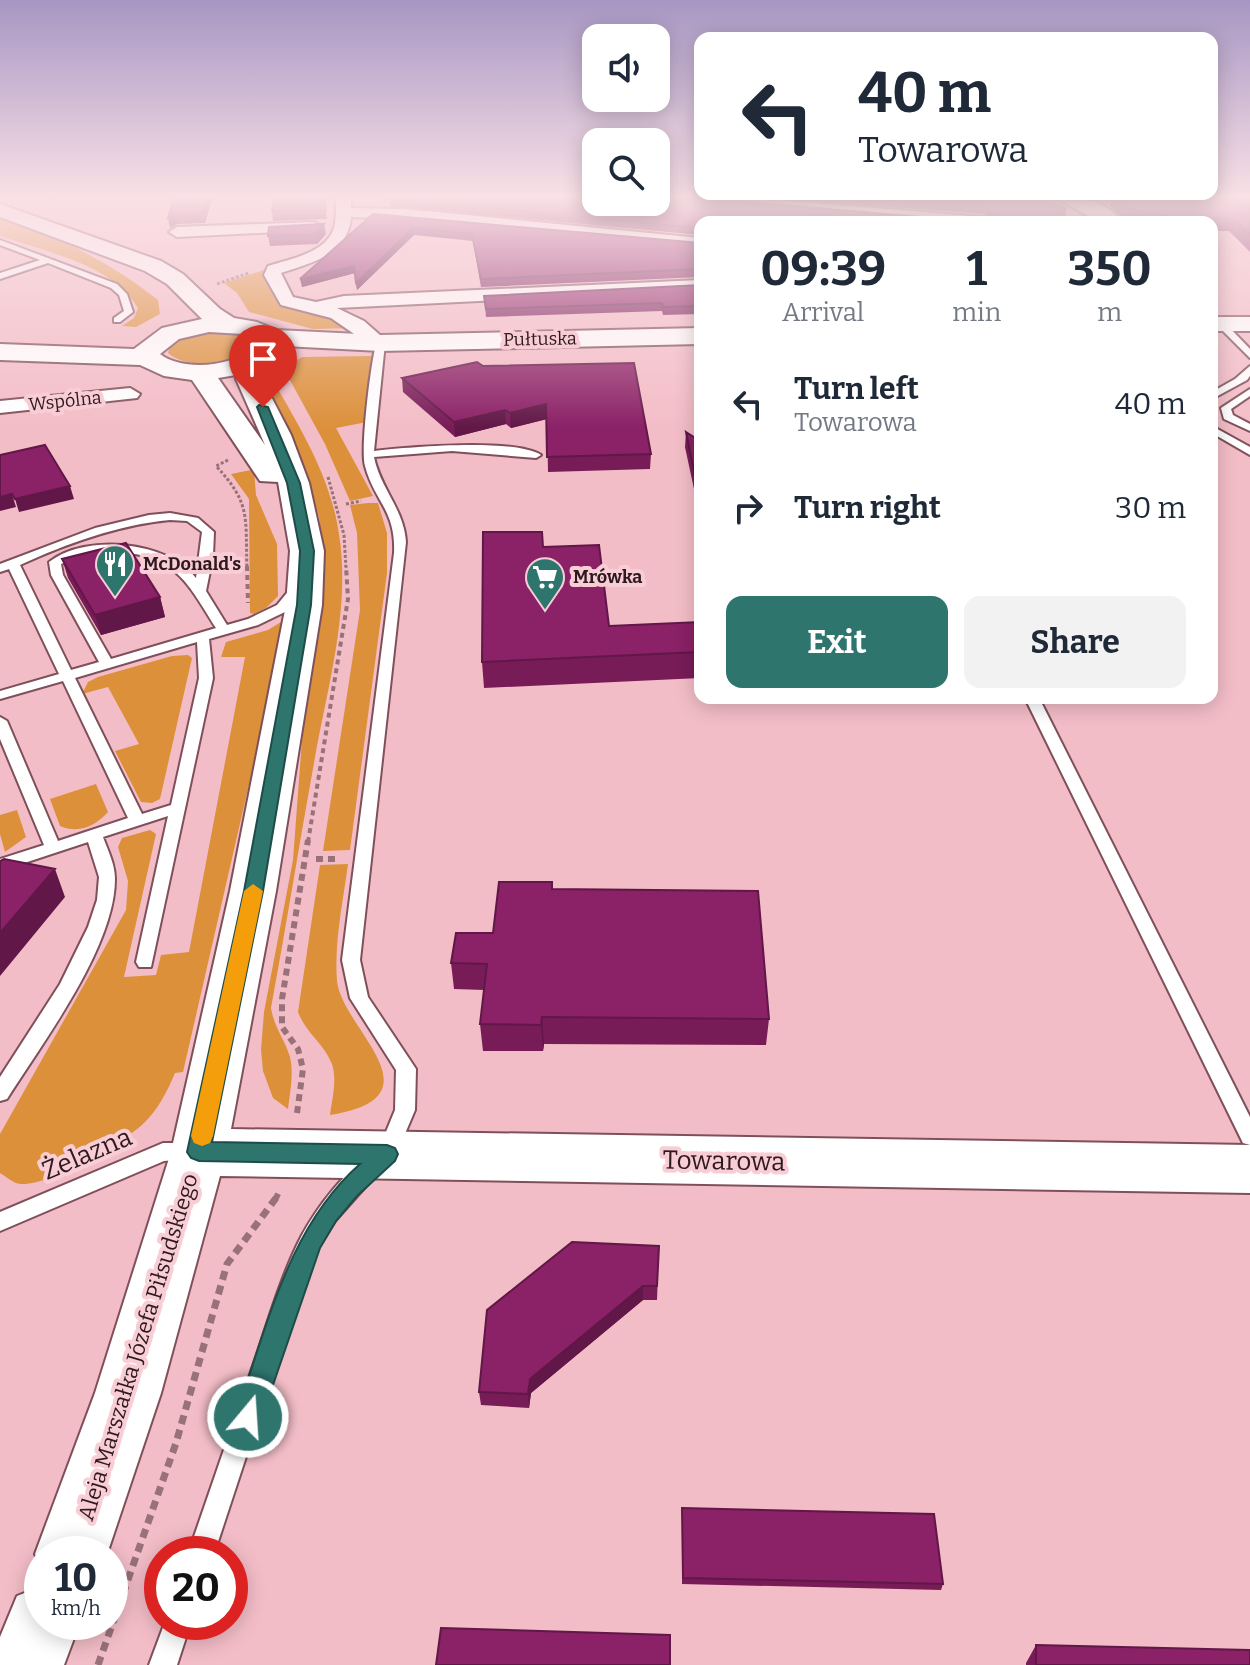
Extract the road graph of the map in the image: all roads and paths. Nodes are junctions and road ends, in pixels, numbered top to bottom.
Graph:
1 (84, 273) edge
2 (129, 273) edge
3 (164, 273) edge
4 (273, 273) edge
5 (694, 285) edge
6 (317, 307) junction
7 (117, 320) dead end
8 (1218, 322) edge
9 (1250, 324) edge
10 (229, 325) junction
11 (1218, 325) edge
12 (161, 328) junction
13 (694, 336) edge
14 (380, 343) junction
15 (262, 351) junction
16 (8, 352) edge
17 (1250, 355) edge
18 (1250, 369) edge
19 (200, 372) junction
20 (1250, 392) edge
21 (1218, 393) edge
22 (130, 394) dead end
23 (0, 407) edge
24 (1250, 428) edge
25 (1218, 433) edge
26 (1250, 452) edge
27 (368, 455) junction
28 (536, 455) dead end
29 (302, 525) junction
30 (6, 566) edge
31 (306, 574) junction
32 (199, 594) junction
33 (225, 632) junction
34 (203, 639) junction
35 (108, 665) junction
36 (66, 677) junction
37 (0, 695) edge
38 (1035, 704) edge
39 (0, 721) edge
40 (177, 808) junction
41 (137, 821) junction
42 (94, 835) junction
43 (53, 848) junction
44 (0, 865) edge
45 (145, 962) dead end
46 (0, 1093) edge
47 (1250, 1137) edge
48 (199, 1152) junction
49 (387, 1154) junction
50 (1250, 1169) edge
51 (281, 1187) dead end
52 (0, 1222) edge
53 (77, 1536) edge
54 (207, 1536) edge
55 (36, 1640) edge
56 (172, 1640) edge
57 (26, 1665) edge
58 (98, 1665) edge
59 (163, 1665) edge

1 - 7 lane
2 - 12 main road
3 - 10 main road
4 - 6 street
5 - 6 street
6 - 14 street
8 - 9 main road
10 - 12 main road
10 - 15 main road
11 - 17 lane
12 - 16 main road
12 - 19 main road, Pułtuska
13 - 14 main road, Pułtuska
14 - 15 main road, Pułtuska
14 - 27 lane
15 - 19 main road, Pułtuska
15 - 29 main road, Aleja Marszałka Józefa Piłsudskiego
18 - 21 lane
19 - 29 main road, Aleja Marszałka Józefa Piłsudskiego
20 - 24 lane
22 - 23 street, Wspólna
25 - 26 lane
27 - 28 lane
27 - 49 lane
29 - 31 main road, Aleja Marszałka Józefa Piłsudskiego
30 - 32 lane
30 - 36 lane
31 - 33 lane
31 - 48 main road, Aleja Marszałka Józefa Piłsudskiego
32 - 33 lane
32 - 35 lane
33 - 34 lane
34 - 35 lane
34 - 40 lane
35 - 36 lane
36 - 37 lane
36 - 41 lane
38 - 47 lane
39 - 43 lane
40 - 41 lane
40 - 45 lane
41 - 42 lane
42 - 43 lane
42 - 46 lane
43 - 44 lane
48 - 49 main road, Towarowa
48 - 52 lane, Żelazna
48 - 53 main road, Aleja Marszałka Józefa Piłsudskiego
49 - 50 main road, Towarowa
49 - 54 lane
51 - 58 path
55 - 57 main road
56 - 59 lane

